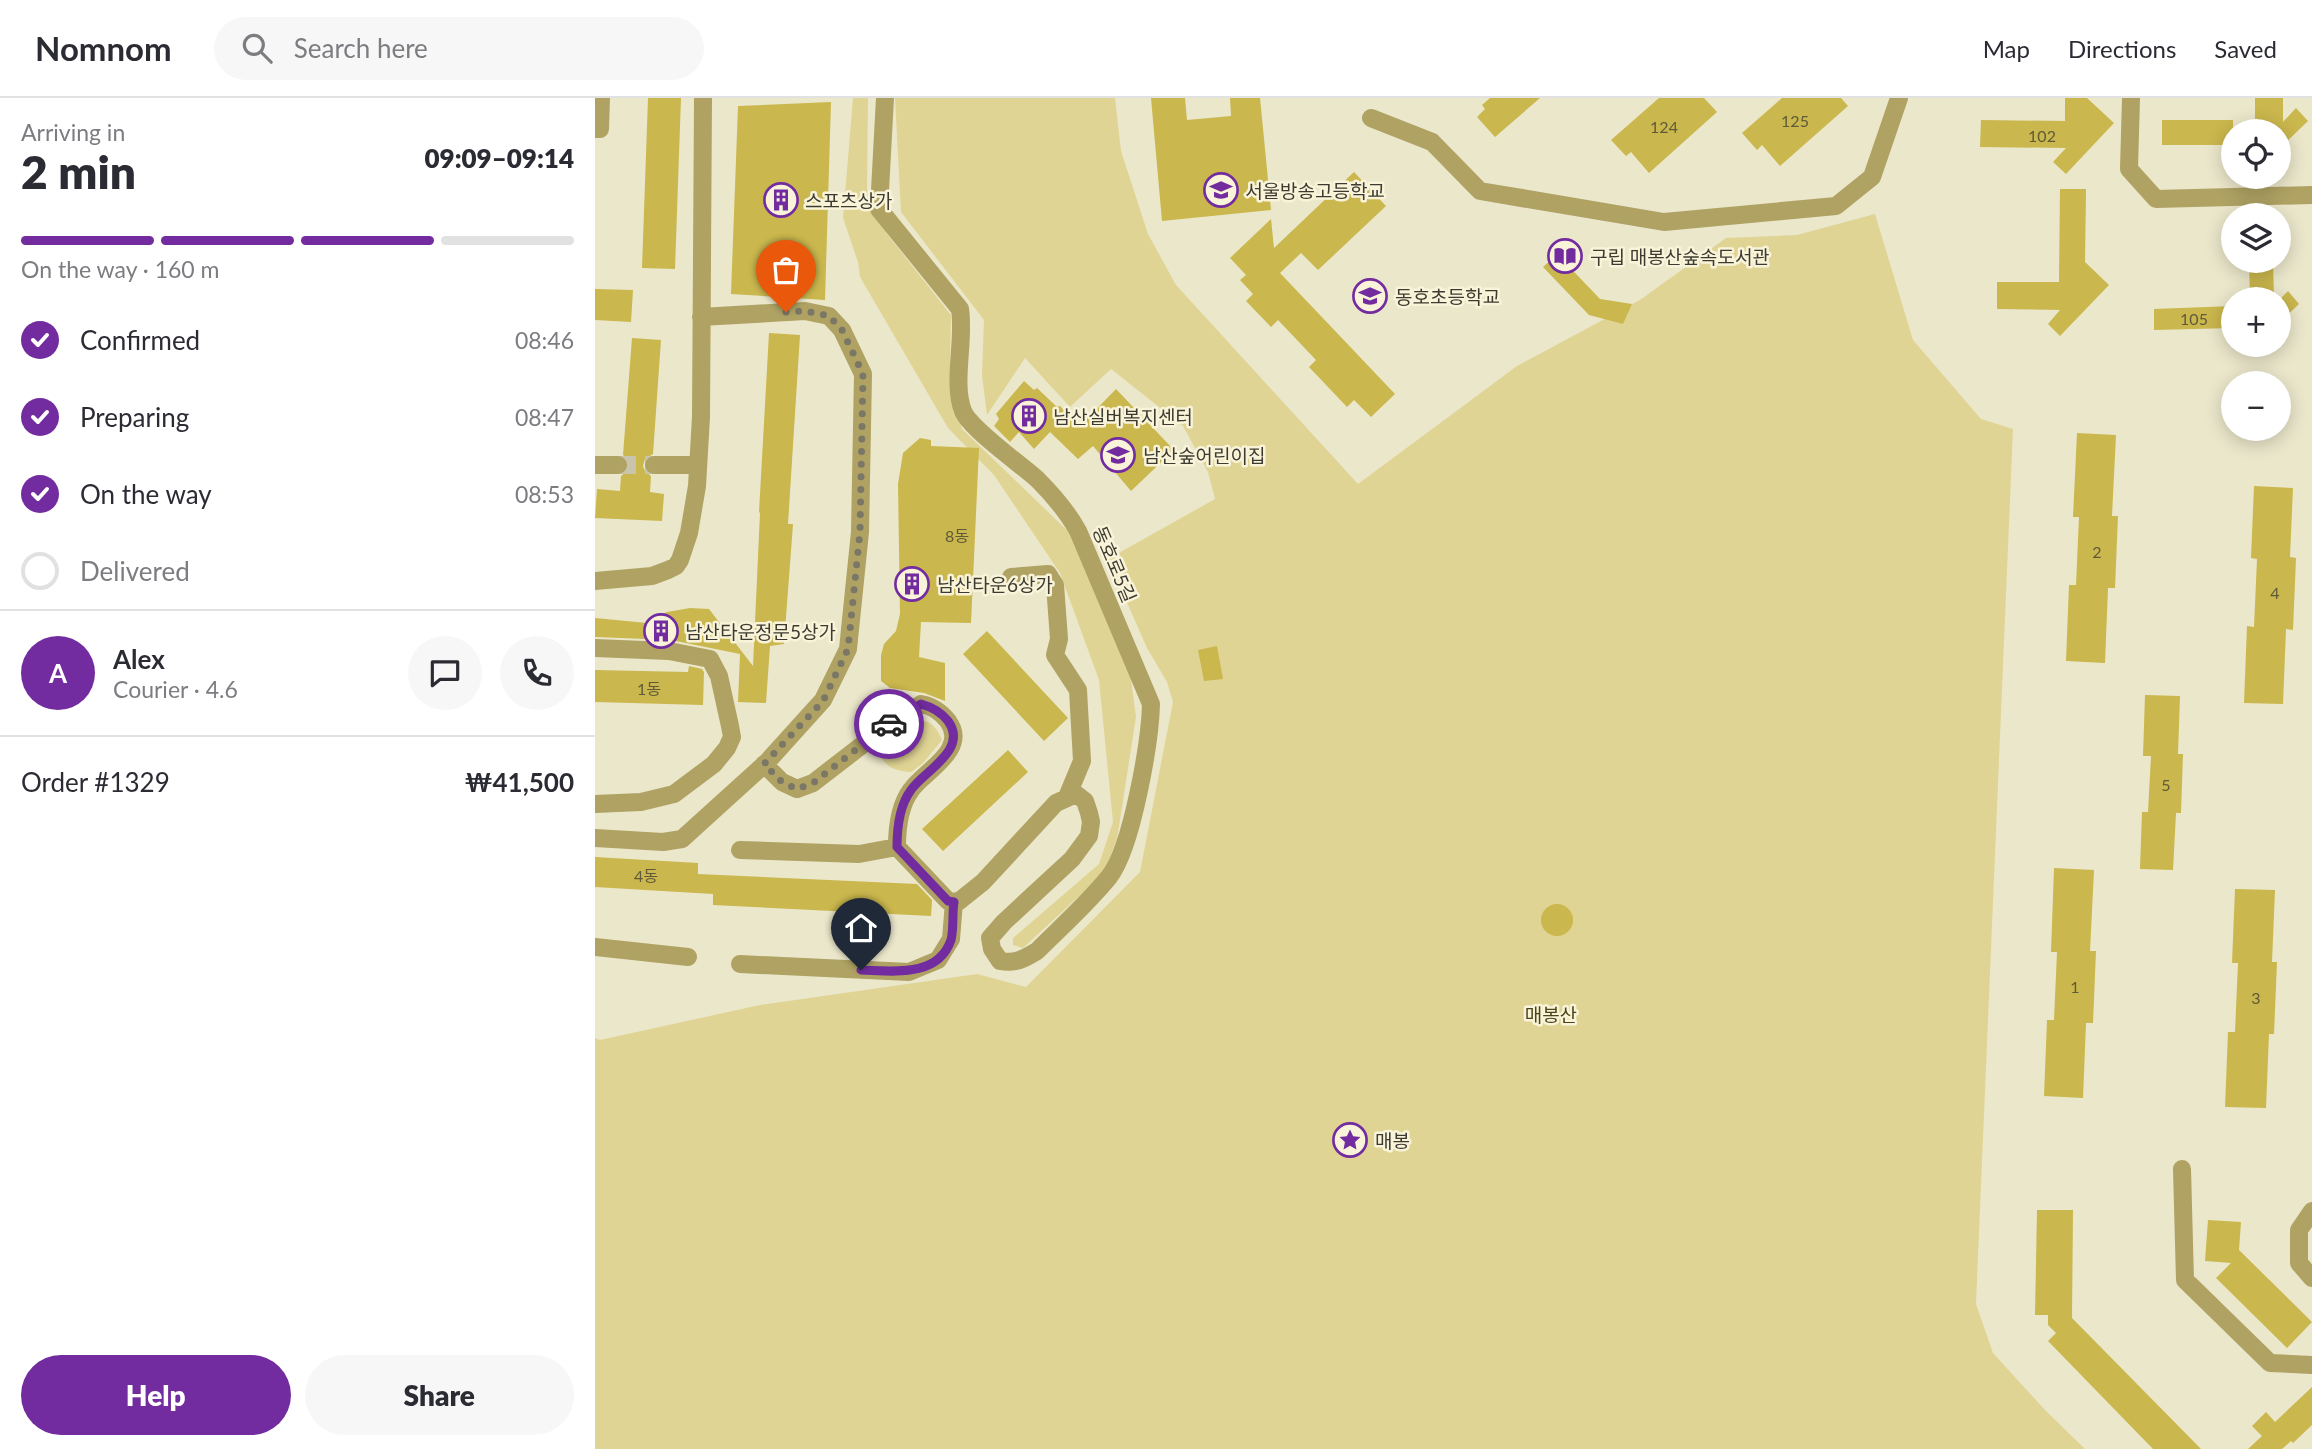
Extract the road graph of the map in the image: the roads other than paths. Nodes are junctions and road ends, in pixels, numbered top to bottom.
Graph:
1 (601, 98) edge
2 (703, 98) edge
3 (885, 98) edge
4 (1899, 98) edge
5 (2131, 98) edge
6 (1371, 118) dead end
7 (595, 129) edge
8 (2312, 195) edge
9 (701, 317) junction
10 (595, 465) edge
11 (618, 465) tunnel mouth
12 (654, 465) tunnel mouth
13 (698, 465) junction
14 (1011, 577) dead end
15 (595, 581) edge
16 (595, 649) edge
17 (764, 764) junction
18 (1067, 797) junction
19 (595, 804) edge
20 (595, 838) edge
21 (897, 847) junction
22 (740, 850) dead end
23 (954, 902) junction
24 (595, 947) edge
25 (688, 957) dead end
26 (740, 964) dead end
27 (2182, 1169) dead end
28 (2312, 1211) edge
29 (2312, 1278) edge
30 (2312, 1365) edge

1 - 7 street
2 - 9 street
3 - 18 street, 동호로5길
4 - 6 street
5 - 8 street
9 - 13 street
9 - 17 street
10 - 11 street
12 - 13 street
13 - 15 street
14 - 18 street
16 - 19 street
17 - 20 street
17 - 21 street
18 - 23 street
21 - 22 street
21 - 23 street
23 - 26 street
24 - 25 street
27 - 30 street
28 - 29 street

